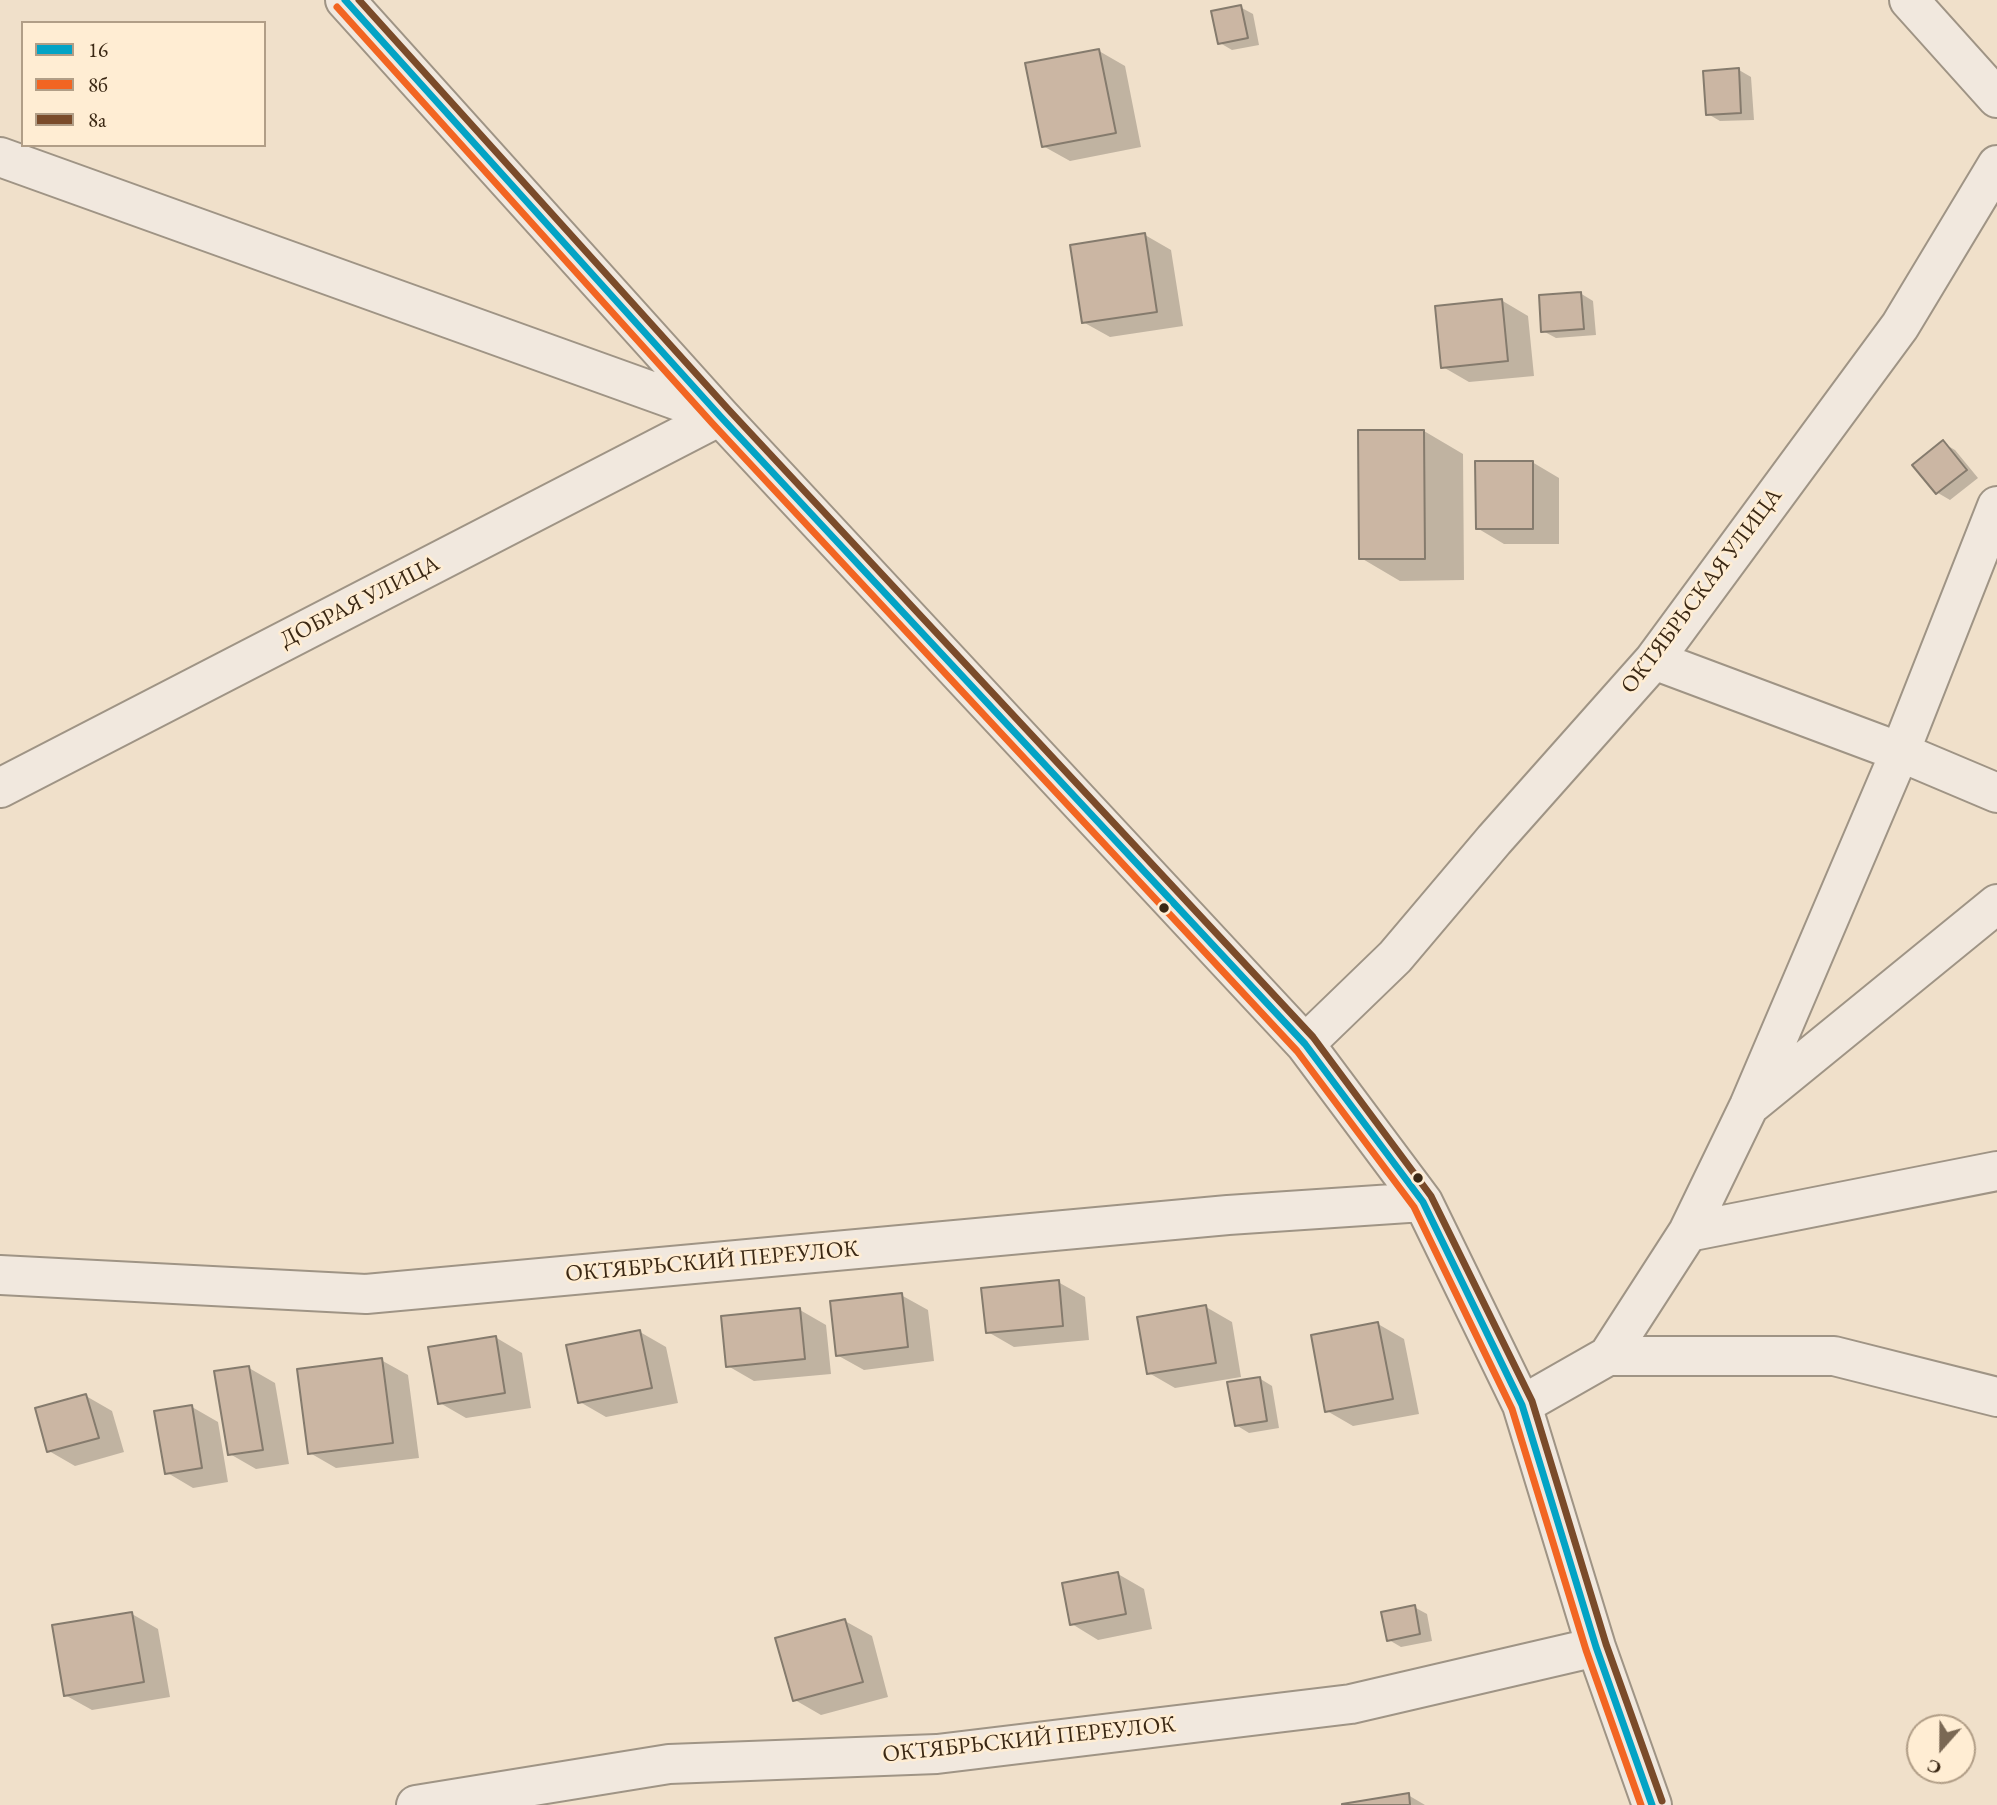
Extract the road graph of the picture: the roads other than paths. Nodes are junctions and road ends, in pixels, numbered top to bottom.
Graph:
1 (1909, 0) edge
2 (353, 3) edge
3 (1997, 98) edge
4 (0, 157) edge
5 (1997, 165) edge
6 (720, 416) junction
7 (1997, 506) edge
8 (1654, 660) junction
9 (1900, 752) junction
10 (0, 788) edge
11 (1997, 793) edge
12 (1997, 904) edge
13 (1305, 1044) junction
14 (1749, 1107) junction
15 (1997, 1171) edge
16 (1423, 1202) junction
17 (1688, 1232) junction
18 (0, 1275) edge
19 (1608, 1356) junction
20 (1997, 1397) edge
21 (1522, 1405) junction
22 (1596, 1647) junction
23 (416, 1805) edge
24 (1652, 1805) edge

1 - 3 street
2 - 6 street
4 - 6 street
5 - 8 street, ОКТЯБРЬСКАЯ УЛИЦА
6 - 10 street, ДОБРАЯ УЛИЦА
6 - 13 street
7 - 9 street
8 - 9 street
8 - 13 street, ОКТЯБРЬСКАЯ УЛИЦА
9 - 11 street
9 - 14 street
12 - 14 street
13 - 16 street
14 - 17 street
15 - 17 street
16 - 18 street, ОКТЯБРЬСКИЙ ПЕРЕУЛОК
16 - 21 street
17 - 19 street
19 - 20 street
19 - 21 street
21 - 22 street
22 - 23 street, ОКТЯБРЬСКИЙ ПЕРЕУЛОК
22 - 24 street

